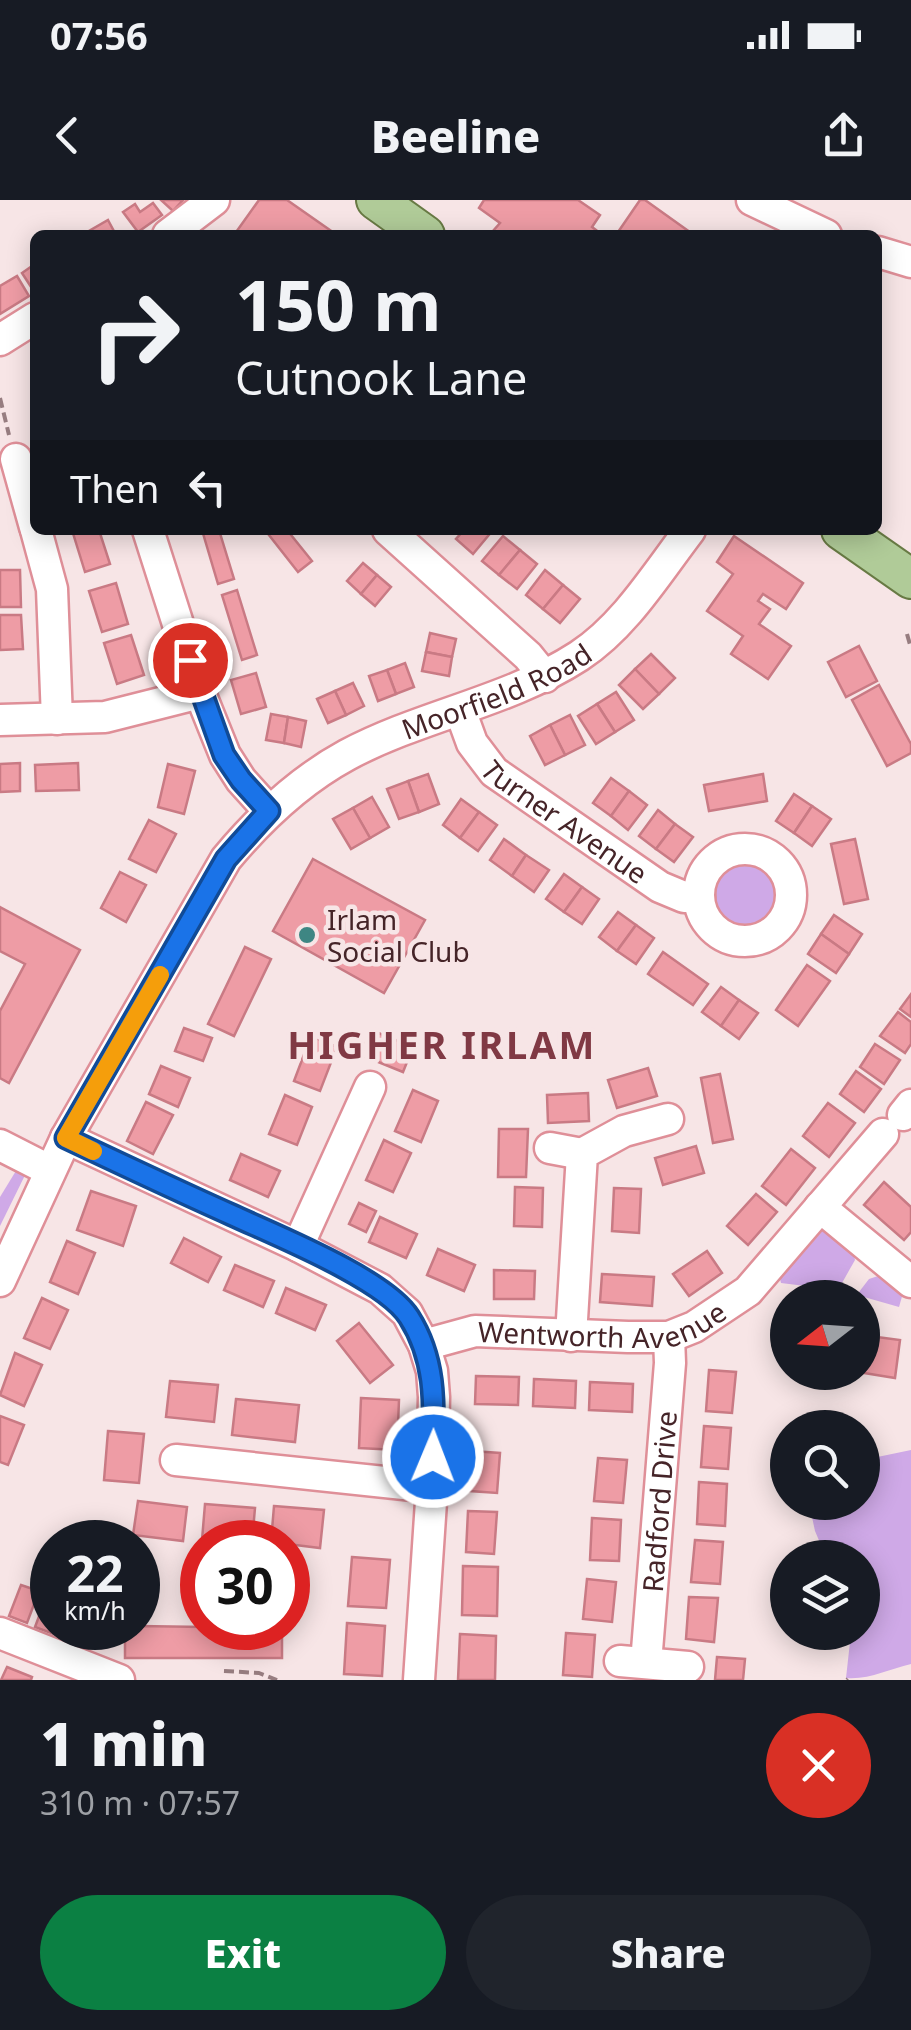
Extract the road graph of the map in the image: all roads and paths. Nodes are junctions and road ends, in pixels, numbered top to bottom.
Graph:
1 (376, 200) edge
2 (752, 200) edge
3 (204, 217) edge
4 (178, 230) edge
5 (418, 230) edge
6 (815, 230) edge
7 (882, 253) edge
8 (911, 262) edge
9 (30, 321) edge
10 (0, 340) edge
11 (0, 398) edge
12 (16, 459) joint
13 (30, 511) edge
14 (37, 535) edge
15 (150, 535) edge
16 (394, 535) edge
17 (686, 535) edge
18 (848, 535) edge
19 (911, 579) edge
20 (907, 634) dead end
21 (911, 648) edge
22 (545, 676) junction
23 (200, 693) junction
24 (460, 710) junction
25 (57, 719) junction
26 (0, 720) edge
27 (269, 811) junction
28 (699, 897) dead end
29 (370, 1087) dead end
30 (899, 1118) edge
31 (668, 1119) dead end
32 (66, 1138) junction
33 (0, 1145) edge
34 (550, 1148) dead end
35 (582, 1154) junction
36 (50, 1170) junction
37 (820, 1207) junction
38 (298, 1246) junction
39 (0, 1281) edge
40 (911, 1282) edge
41 (570, 1336) junction
42 (669, 1336) junction
43 (424, 1345) junction
44 (176, 1460) dead end
45 (432, 1486) junction
46 (0, 1633) edge
47 (688, 1667) dead end
48 (224, 1671) dead end
49 (118, 1680) edge
50 (277, 1680) edge
51 (419, 1680) edge

1 - 5 main road
2 - 6 street
3 - 4 street
7 - 8 street
9 - 10 street
11 - 12 path
12 - 13 street
14 - 25 street
15 - 23 street
16 - 22 street
17 - 22 street, Moorfield Road
18 - 19 main road
20 - 21 path
22 - 24 street, Moorfield Road
23 - 25 street
23 - 27 street
24 - 27 street, Moorfield Road
24 - 28 street, Turner Avenue
25 - 26 street
27 - 32 street, Moorfield Road
29 - 38 street
30 - 37 street, Wentworth Avenue
31 - 35 street
32 - 36 street, Moorfield Road
32 - 38 street
33 - 36 street
34 - 35 street
35 - 41 street
36 - 39 street, Moorfield Road
37 - 40 street
37 - 42 street, Wentworth Avenue
38 - 43 street
41 - 42 street, Wentworth Avenue
41 - 43 street, Wentworth Avenue
42 - 47 street, Radford Drive
43 - 45 street
44 - 45 street
45 - 51 street
46 - 49 street
48 - 50 path

